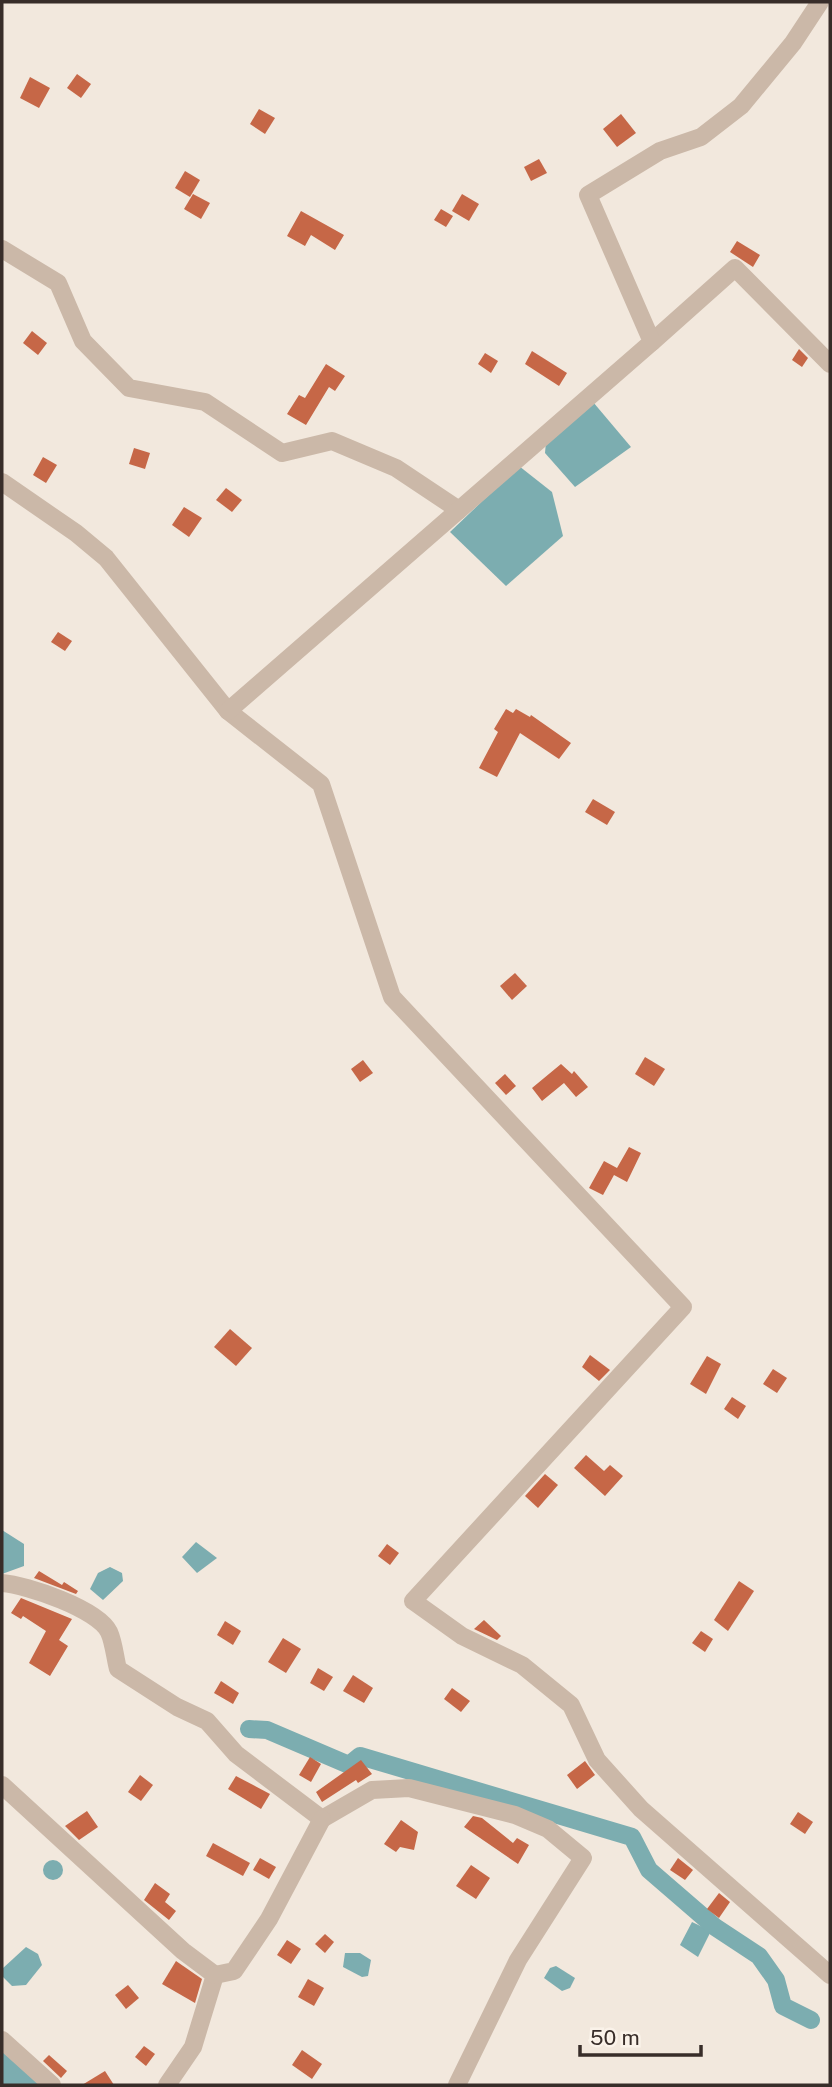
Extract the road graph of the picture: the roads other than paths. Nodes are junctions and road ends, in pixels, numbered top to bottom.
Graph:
1 (821, 2) edge
2 (2, 249) edge
3 (652, 342) junction
4 (830, 364) edge
5 (2, 482) edge
6 (459, 510) junction
7 (228, 711) junction
8 (2, 1583) edge
9 (2, 1785) edge
10 (322, 1819) junction
11 (215, 1975) junction
12 (830, 1975) edge
13 (2, 2040) edge
14 (52, 2085) edge
15 (167, 2085) edge
16 (457, 2085) edge

1 - 3 street
2 - 6 street
3 - 4 street
3 - 6 street
5 - 7 street
6 - 7 street
7 - 12 street
8 - 10 street
9 - 11 street
10 - 11 street
10 - 16 street
11 - 15 street
13 - 14 street

